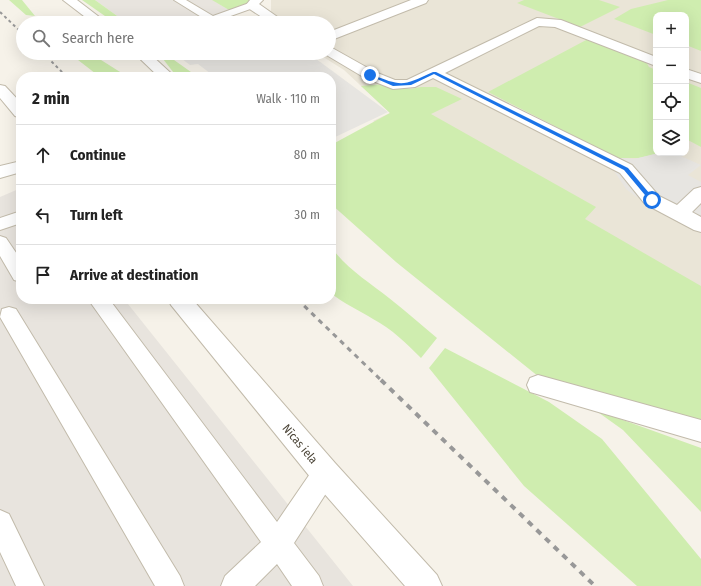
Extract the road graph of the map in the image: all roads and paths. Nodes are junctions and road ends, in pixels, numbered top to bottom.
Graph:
1 (69, 0) edge
2 (179, 0) edge
3 (422, 0) edge
4 (254, 3) edge
5 (91, 16) edge
6 (205, 16) edge
7 (226, 16) edge
8 (271, 16) edge
9 (336, 34) edge
10 (336, 56) edge
11 (153, 60) edge
12 (653, 61) edge
13 (164, 72) edge
14 (434, 72) junction
15 (689, 74) edge
16 (701, 79) edge
17 (0, 89) edge
18 (16, 107) edge
19 (16, 167) edge
20 (0, 172) edge
21 (701, 193) edge
22 (679, 213) junction
23 (16, 218) edge
24 (0, 224) edge
25 (701, 225) edge
26 (0, 242) edge
27 (16, 267) edge
28 (102, 304) edge
29 (183, 304) edge
30 (9, 315) dead end
31 (538, 385) dead end
32 (701, 431) edge
33 (325, 473) junction
34 (0, 523) edge
35 (278, 544) junction
36 (30, 586) edge
37 (170, 586) edge
38 (235, 586) edge
39 (309, 586) edge
40 (426, 586) edge

1 - 5 street
2 - 6 lane
3 - 9 street
4 - 7 lane
4 - 8 street
10 - 14 street
11 - 13 street
12 - 14 street
14 - 22 street
15 - 16 street
17 - 18 street
19 - 20 street
21 - 22 street
22 - 25 street
23 - 24 lane
26 - 27 lane
28 - 35 lane
29 - 33 street, Nīcas iela
30 - 37 lane
31 - 32 lane
33 - 35 lane
33 - 40 street, Nīcas iela
34 - 36 lane
35 - 38 lane
35 - 39 lane

